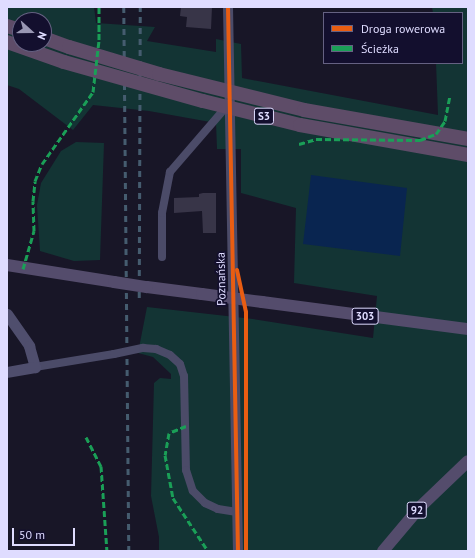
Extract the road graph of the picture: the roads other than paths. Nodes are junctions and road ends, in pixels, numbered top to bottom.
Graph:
1 (228, 7) edge
2 (52, 41) edge
3 (7, 42) edge
4 (228, 105) junction
5 (468, 139) edge
6 (468, 155) edge
7 (162, 257) dead end
8 (7, 265) edge
9 (7, 314) edge
10 (468, 329) edge
11 (35, 367) junction
12 (7, 372) edge
13 (468, 461) edge
14 (237, 512) junction
15 (238, 551) edge
16 (383, 551) edge

1 - 4 street, Poznańska
2 - 5 highway, S3, bridge
3 - 6 highway, S3, bridge
4 - 7 street
4 - 14 street, Poznańska
8 - 10 main road, 303, bridge
9 - 11 main road
11 - 12 main road
11 - 14 street, bridge
13 - 16 main road, 92
14 - 15 street, Poznańska

